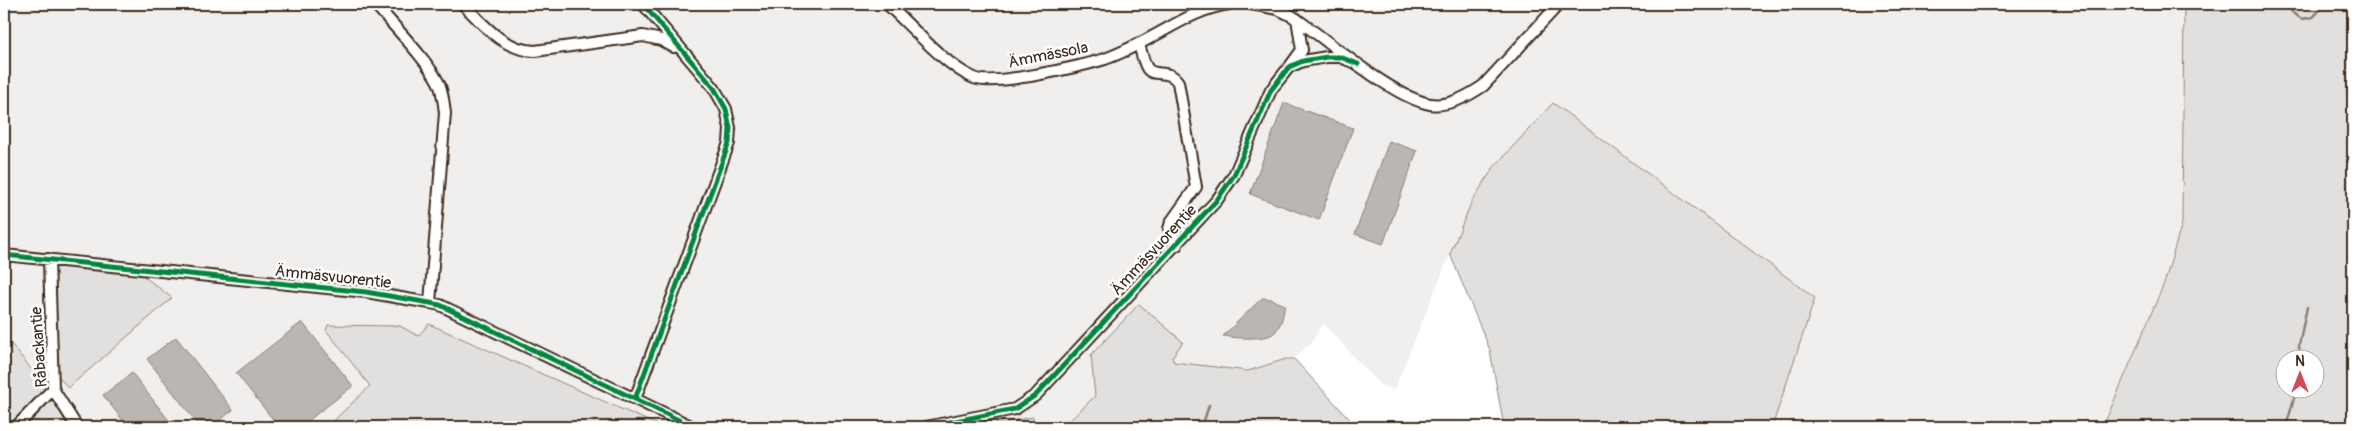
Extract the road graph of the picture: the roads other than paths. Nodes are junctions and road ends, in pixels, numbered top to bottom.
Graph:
1 (375, 4) edge
2 (463, 4) edge
3 (643, 4) edge
4 (888, 4) edge
5 (1230, 4) edge
6 (1251, 4) edge
7 (1559, 4) edge
8 (1297, 19) junction
9 (1139, 44) junction
10 (683, 53) junction
11 (1358, 64) junction
12 (1289, 67) junction
13 (1177, 245) junction
14 (4, 255) edge
15 (49, 259) junction
16 (430, 303) junction
17 (53, 388) junction
18 (635, 399) junction
19 (16, 427) edge
20 (77, 427) edge
21 (693, 427) edge
22 (926, 427) edge

1 - 16 street
2 - 10 street
3 - 10 street
4 - 9 street, Ämmässola
5 - 9 street, Ämmässola
6 - 8 street
7 - 11 street
8 - 11 street
8 - 12 street, Ämmäsvuorentie
9 - 13 street
10 - 18 street
11 - 12 street
12 - 13 street, Ämmäsvuorentie
13 - 22 street, Ämmäsvuorentie
14 - 15 street, Ämmäsvuorentie
15 - 16 street, Ämmäsvuorentie
15 - 17 street, Råbackantie
16 - 18 street, Ämmäsvuorentie
17 - 19 street
17 - 20 street, Råbackantie
18 - 21 street, Ämmäsvuorentie

